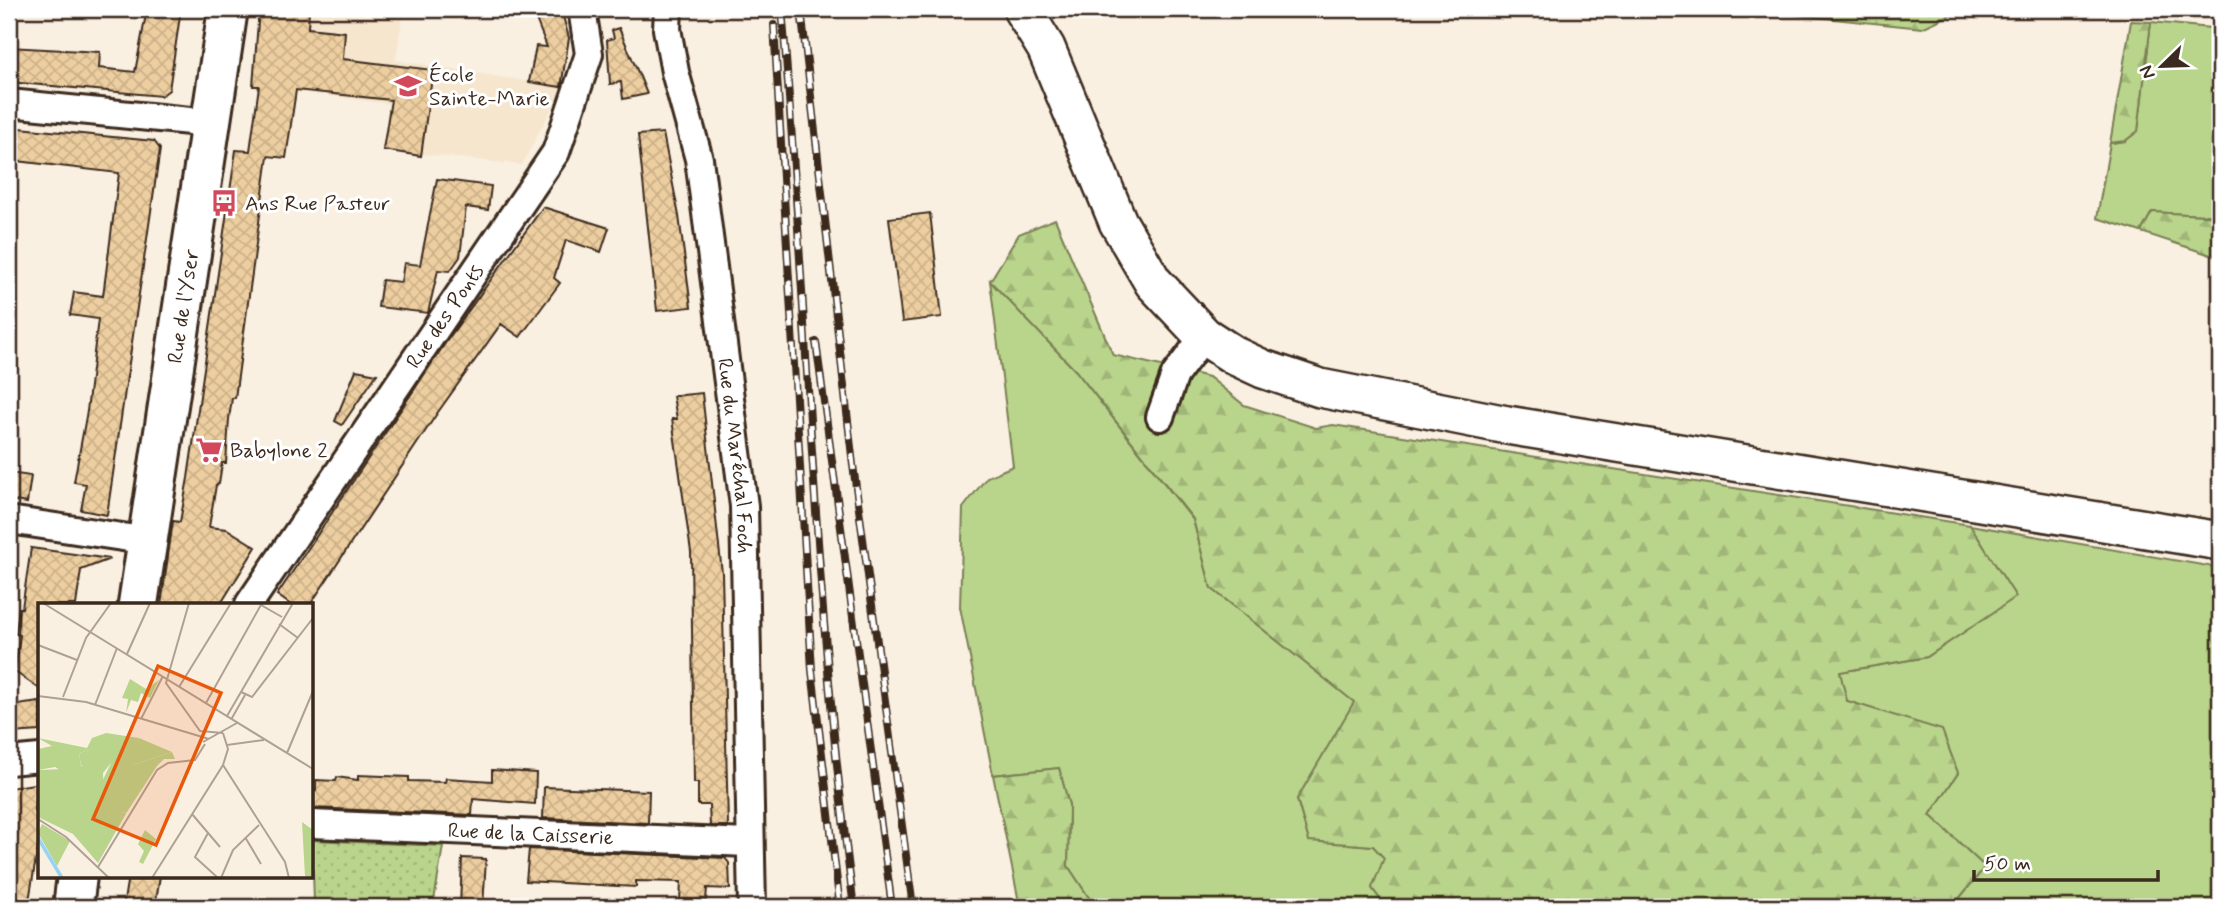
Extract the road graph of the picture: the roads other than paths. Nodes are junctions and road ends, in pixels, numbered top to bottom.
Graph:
1 (205, 9) edge
2 (228, 9) edge
3 (582, 9) edge
4 (668, 9) edge
5 (1022, 9) edge
6 (9, 103) edge
7 (200, 122) junction
8 (1204, 336) junction
9 (1160, 417) dead end
10 (9, 520) edge
11 (139, 540) junction
12 (2220, 541) edge
13 (119, 603) edge
14 (138, 603) edge
15 (250, 603) edge
16 (38, 758) edge
17 (9, 761) edge
18 (313, 824) edge
19 (748, 843) junction
20 (77, 878) edge
21 (97, 878) edge
22 (73, 907) edge
23 (93, 907) edge
24 (752, 907) edge

1 - 7 main road, Rue de l'Yser
2 - 7 main road, Rue de l'Yser
3 - 15 street, Rue des Ponts
4 - 19 street, Rue du Maréchal Foch
5 - 8 street
6 - 7 street
7 - 11 main road, Rue de l'Yser
8 - 9 street
8 - 12 street
10 - 11 street
11 - 13 main road, Rue de l'Yser
11 - 14 main road, Rue de l'Yser
16 - 17 street
18 - 19 street, Rue de la Caisserie
19 - 24 street, Rue du Maréchal Foch
20 - 22 main road
21 - 23 main road

